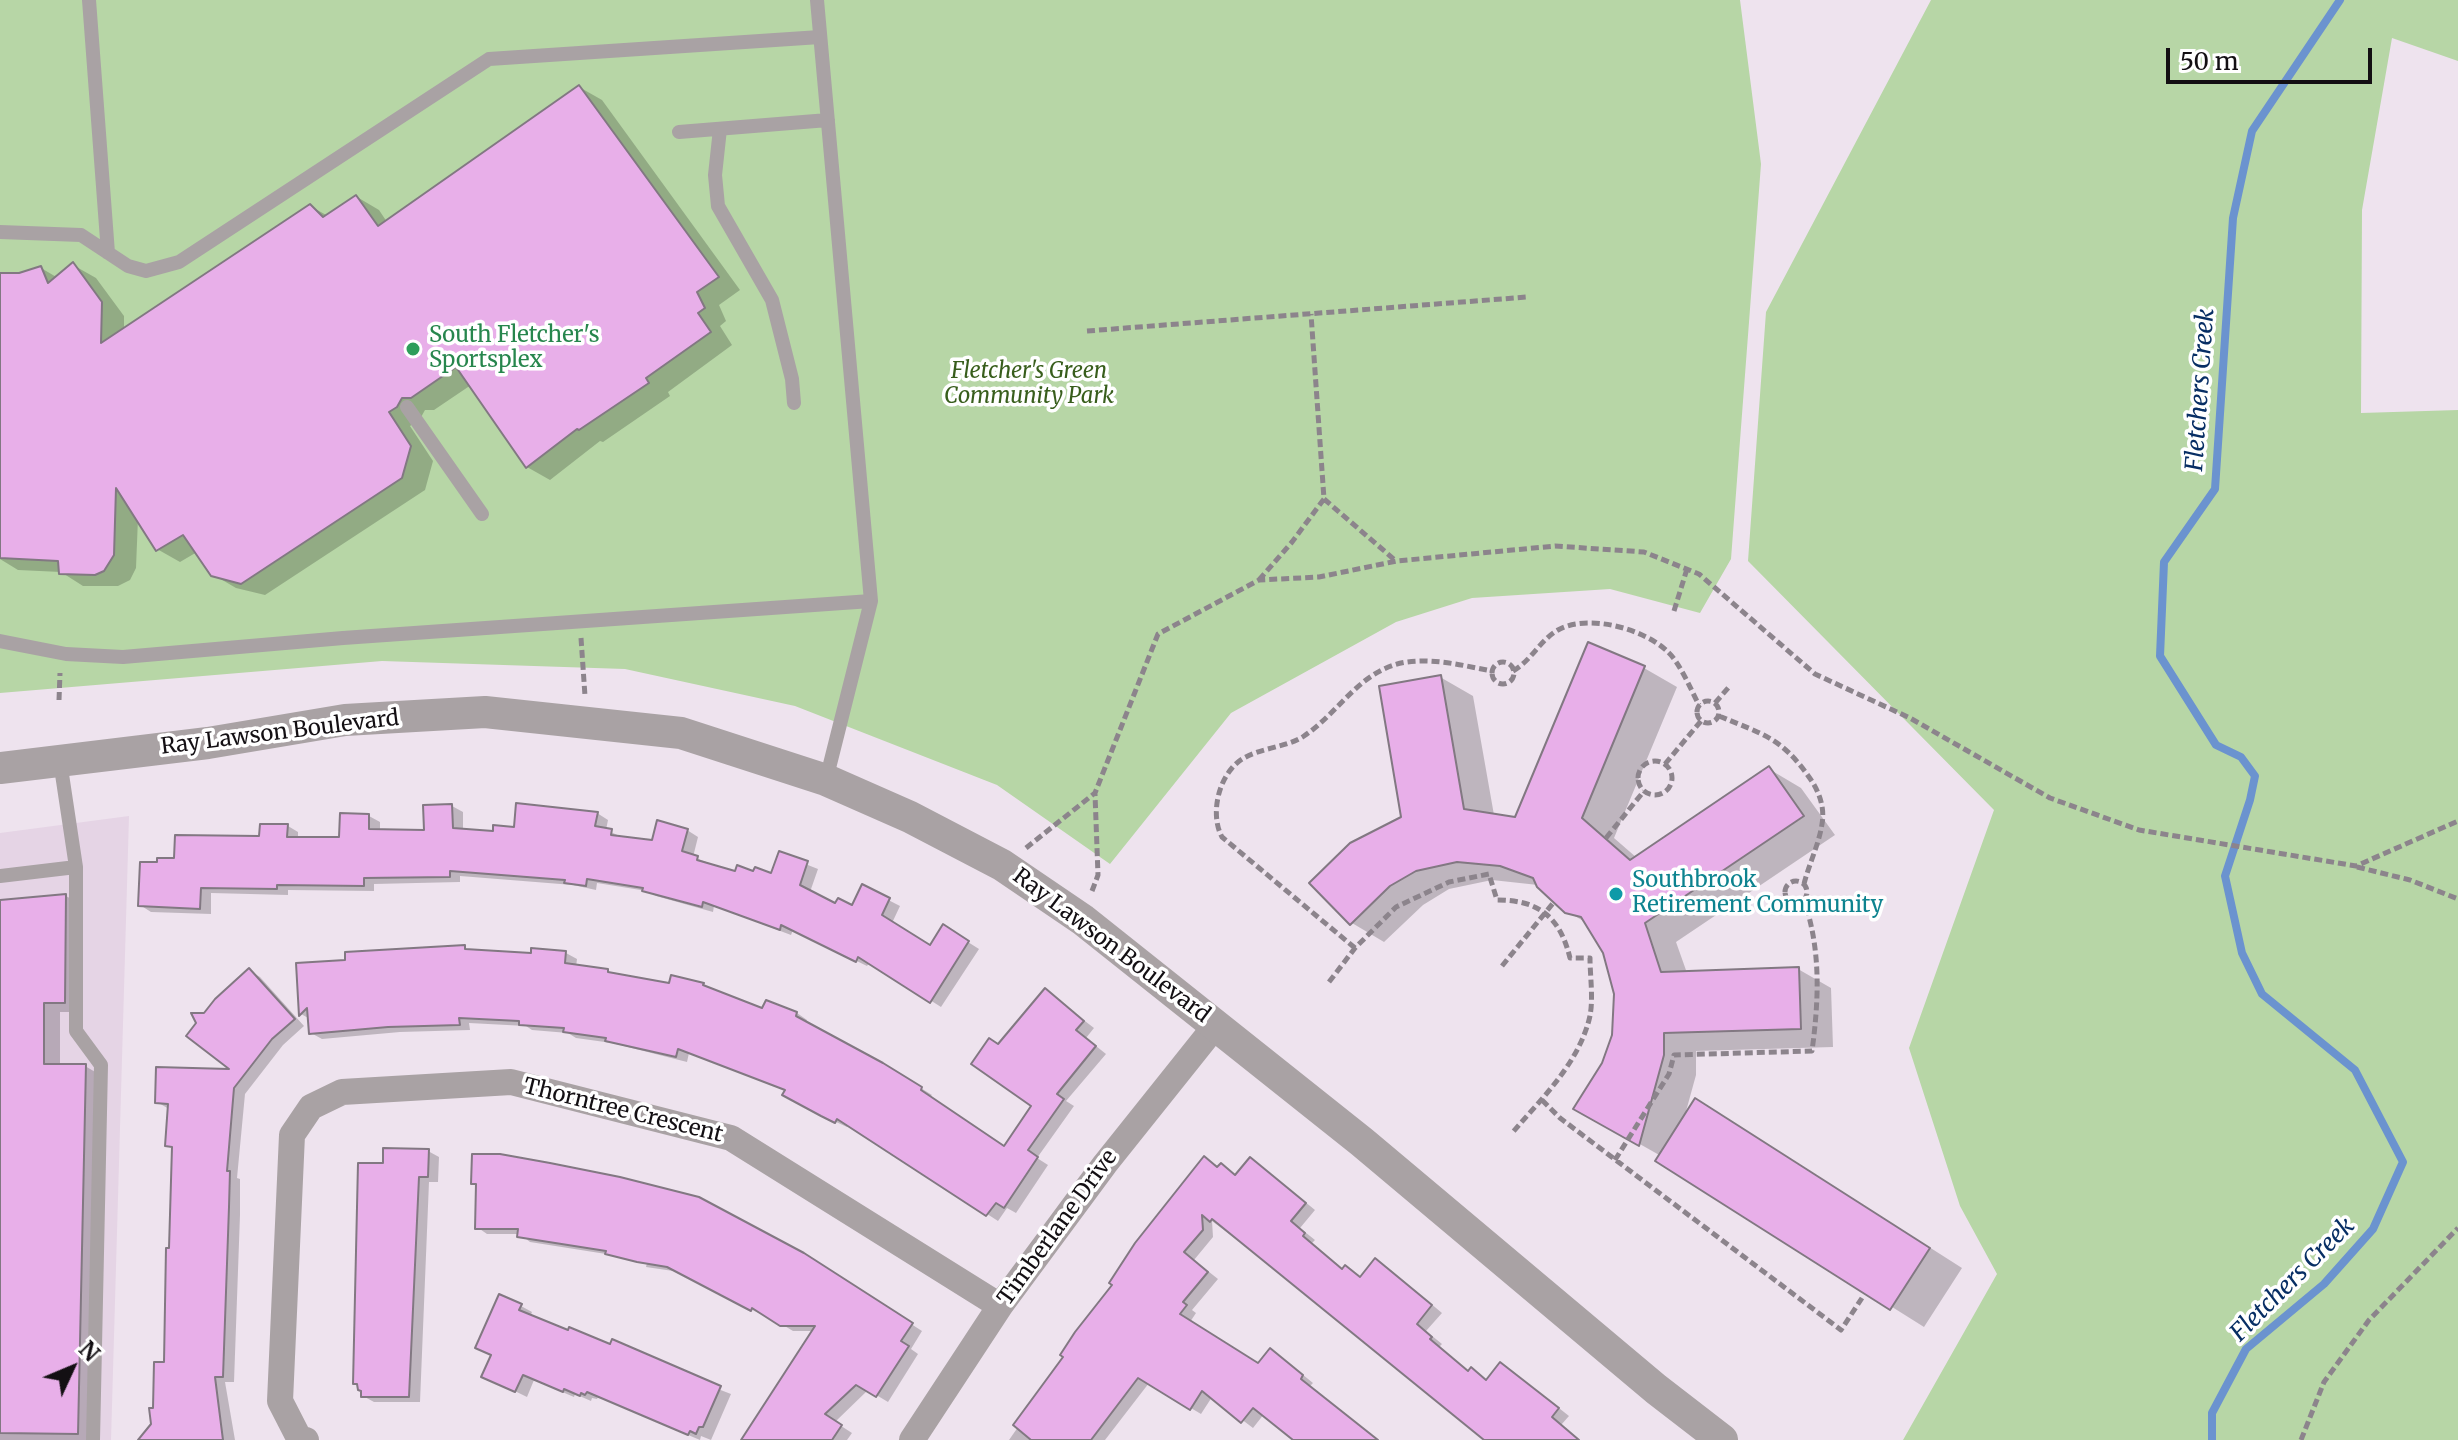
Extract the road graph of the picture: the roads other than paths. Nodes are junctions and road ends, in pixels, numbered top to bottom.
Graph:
1 (89, 0) edge
2 (817, 0) edge
3 (820, 37) junction
4 (828, 120) junction
5 (720, 129) junction
6 (679, 132) dead end
7 (0, 232) edge
8 (108, 253) junction
9 (794, 403) dead end
10 (407, 407) dead end
11 (482, 514) dead end
12 (871, 601) junction
13 (0, 641) edge
14 (60, 761) junction
15 (0, 768) edge
16 (826, 780) junction
17 (76, 867) junction
18 (0, 876) edge
19 (1216, 1025) junction
20 (1000, 1306) junction
21 (93, 1440) edge
22 (306, 1440) edge
23 (912, 1440) edge
24 (1722, 1440) edge

1 - 8 lane
2 - 3 lane
3 - 4 lane
3 - 8 lane
4 - 5 lane
4 - 12 lane
5 - 6 lane
5 - 9 lane
7 - 8 lane
10 - 11 lane
12 - 13 lane
12 - 16 lane
14 - 15 street, Ray Lawson Boulevard
14 - 16 street, Ray Lawson Boulevard
14 - 17 lane
16 - 19 street, Ray Lawson Boulevard
17 - 18 lane
17 - 21 lane
19 - 20 street, Timberlane Drive
19 - 24 street, Ray Lawson Boulevard
20 - 22 street, Thorntree Crescent
20 - 23 street, Timberlane Drive

